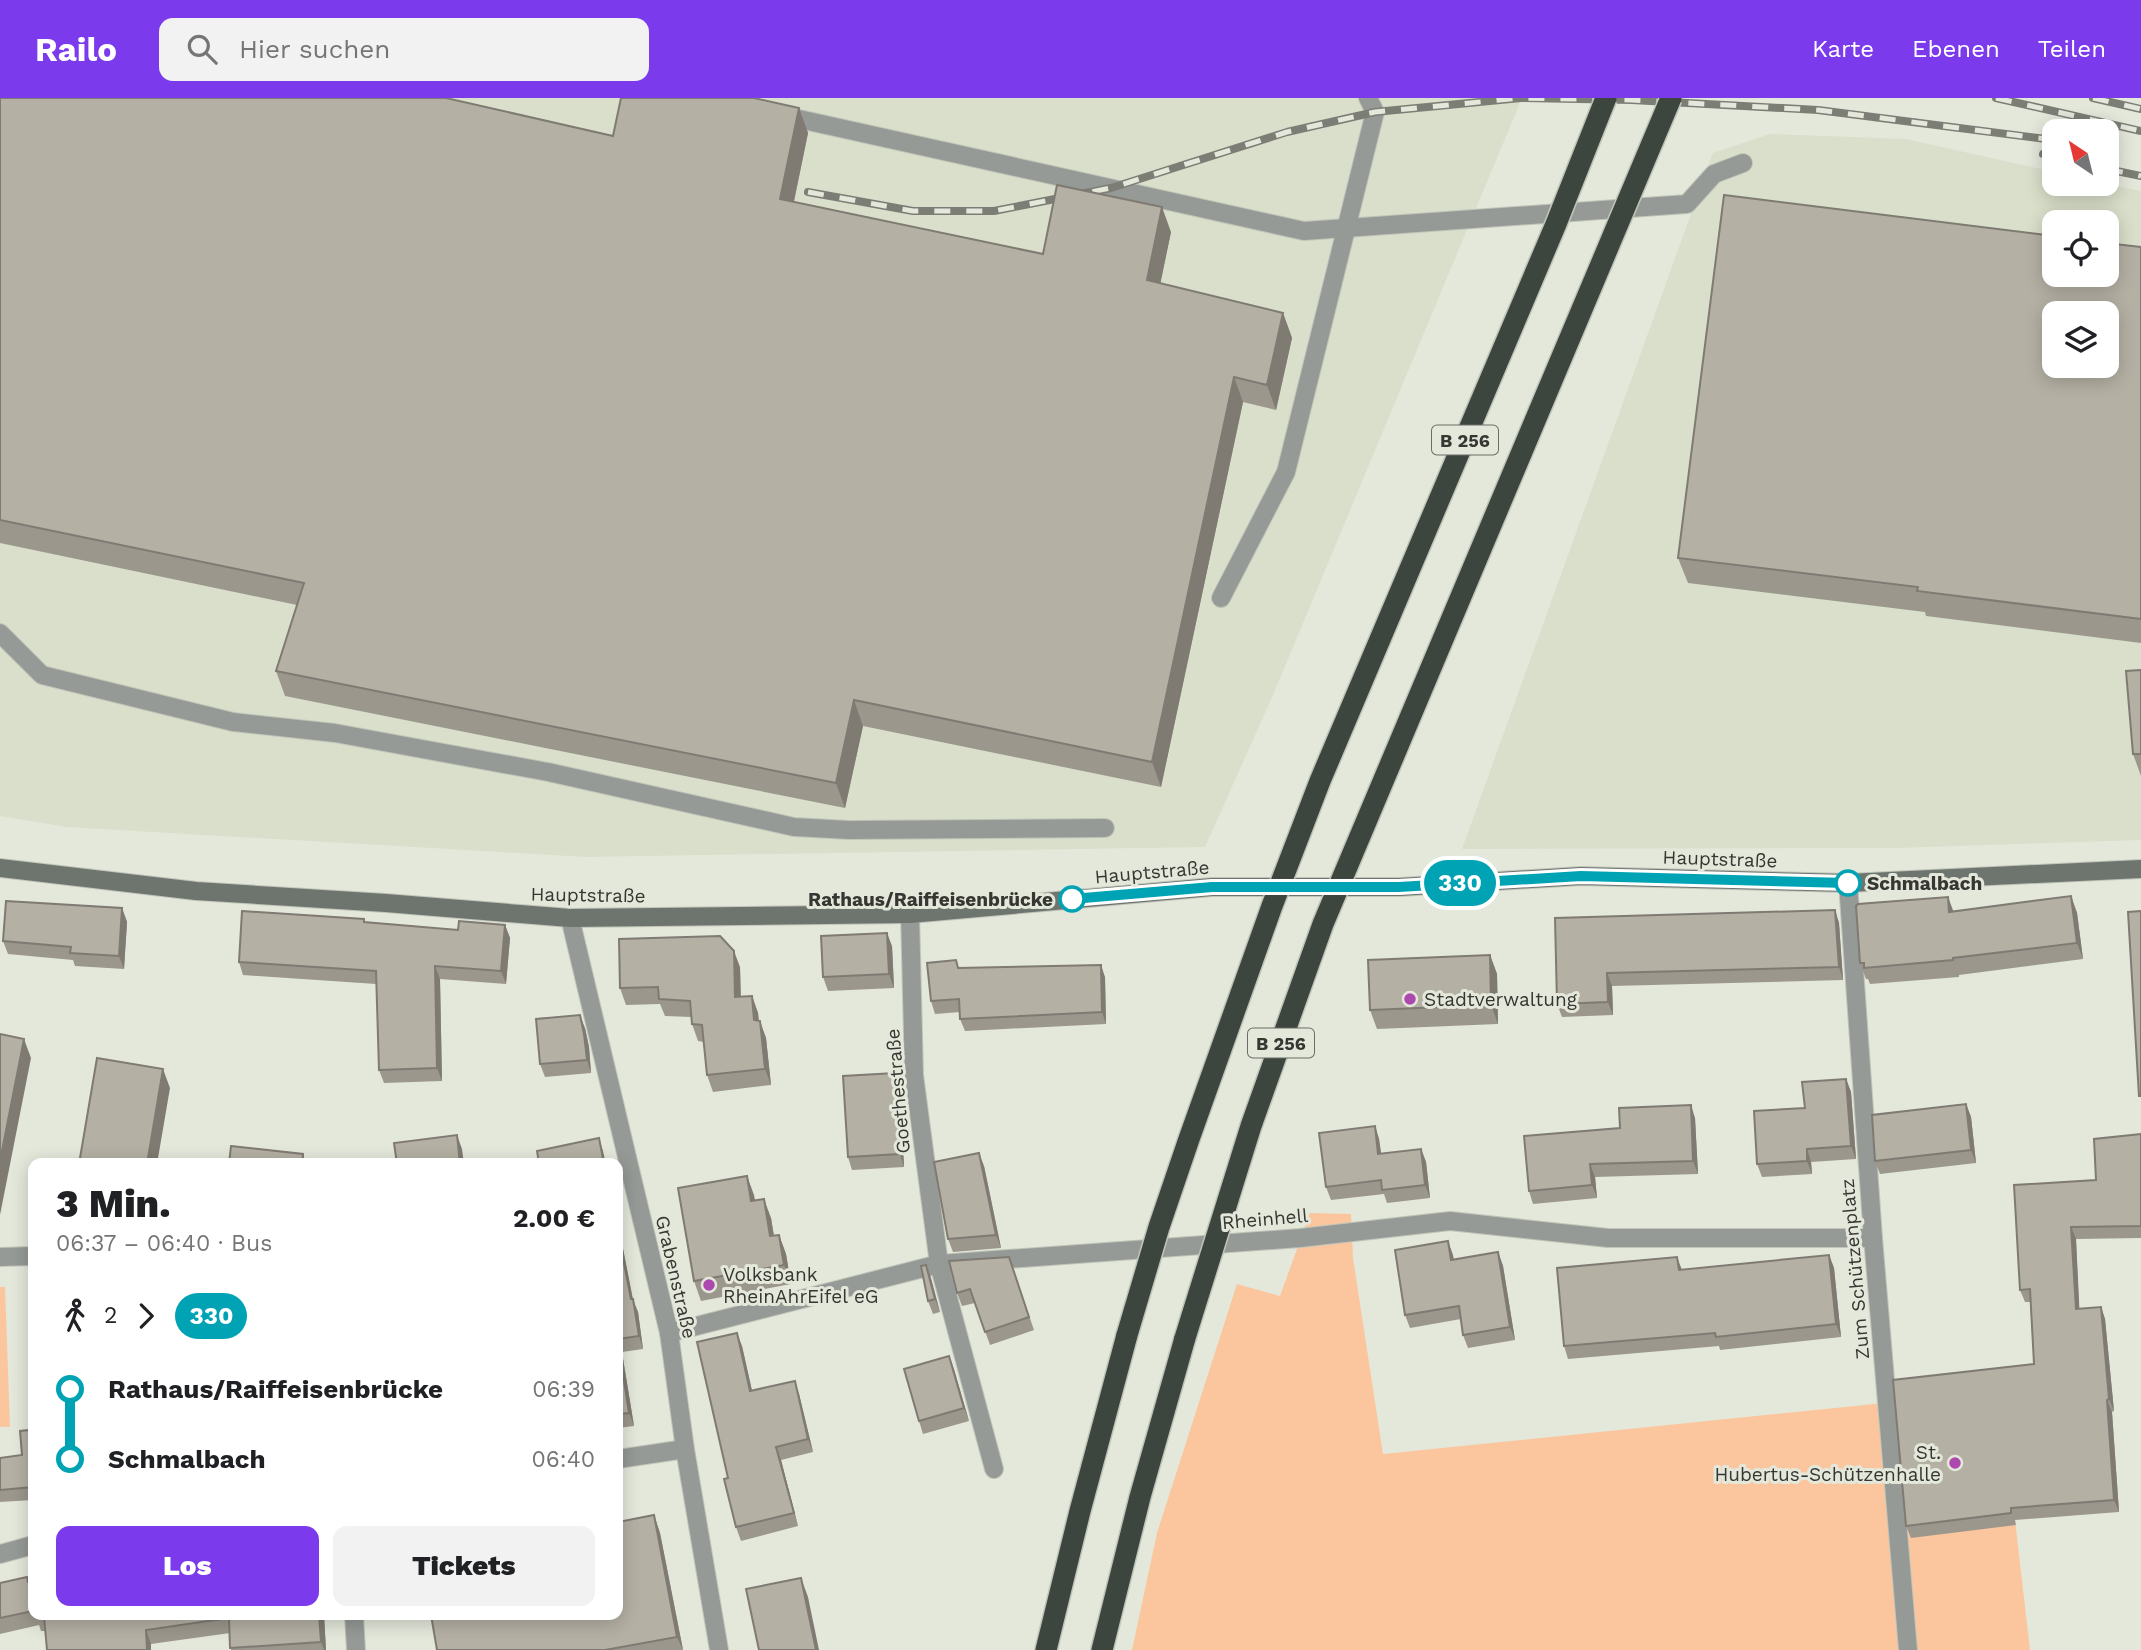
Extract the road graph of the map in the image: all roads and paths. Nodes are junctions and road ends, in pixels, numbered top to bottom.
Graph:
1 (1368, 98) edge
2 (1606, 98) edge
3 (1671, 98) edge
4 (771, 113) edge
5 (1743, 163) dead end
6 (1348, 227) junction
7 (1221, 598) dead end
8 (0, 633) edge
9 (1105, 828) dead end
10 (0, 868) edge
11 (2141, 869) edge
12 (1848, 883) junction
13 (910, 914) junction
14 (570, 918) junction
15 (1873, 1238) junction
16 (28, 1256) edge
17 (0, 1257) edge
18 (939, 1264) junction
19 (669, 1333) junction
20 (685, 1449) junction
21 (623, 1458) edge
22 (994, 1469) dead end
23 (28, 1546) edge
24 (0, 1554) edge
25 (354, 1620) edge
26 (356, 1650) edge
27 (719, 1650) edge
28 (1046, 1650) edge
29 (1102, 1650) edge
30 (1908, 1650) edge

1 - 6 street
2 - 28 highway, B 256, bridge
3 - 29 highway, B 256, bridge
4 - 6 street
5 - 6 street
6 - 7 street
8 - 9 street
10 - 14 main road, Hauptstraße
11 - 12 main road, Hauptstraße
12 - 13 main road, Hauptstraße
12 - 15 street, Zum Schützenplatz
13 - 14 main road, Hauptstraße
13 - 18 street, Goethestraße
14 - 19 street, Grabenstraße
15 - 18 street, Rheinhell
15 - 30 street, Zum Schützenplatz
16 - 17 street
18 - 19 street, Rheinhell
18 - 22 street, Goethestraße
19 - 20 street, Grabenstraße
20 - 21 street
20 - 27 street, Grabenstraße
23 - 24 street
25 - 26 street

